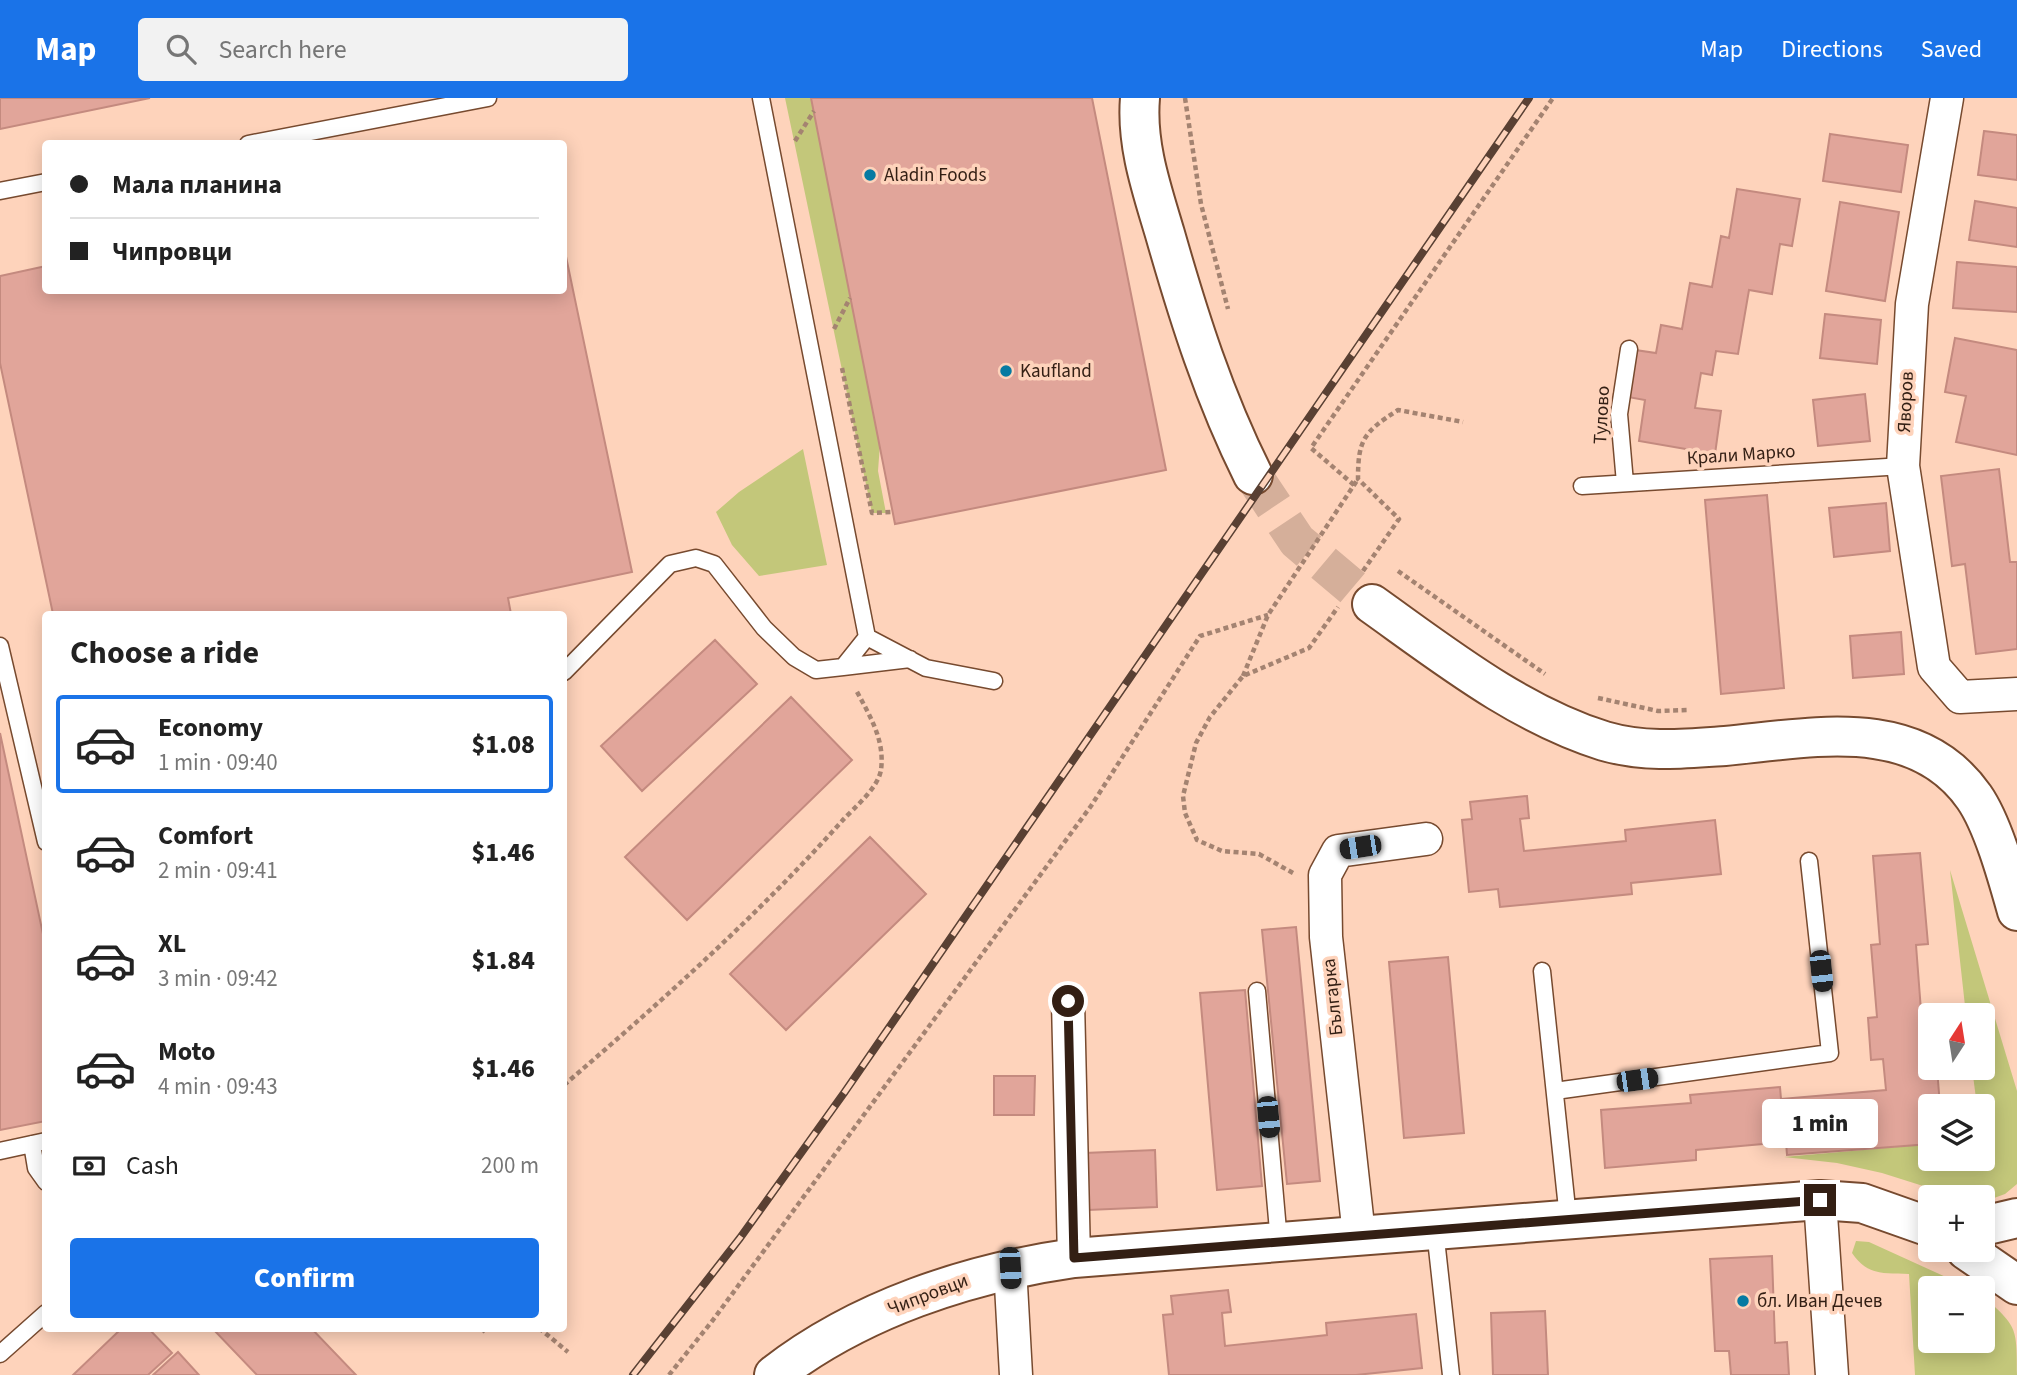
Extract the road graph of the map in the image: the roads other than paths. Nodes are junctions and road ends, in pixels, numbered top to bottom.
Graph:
1 (488, 98) edge
2 (761, 98) edge
3 (1140, 98) edge
4 (1947, 98) edge
5 (269, 140) edge
6 (42, 183) edge
7 (0, 191) edge
8 (1629, 349) dead end
9 (1903, 466) junction
10 (1253, 475) tunnel mouth
11 (1625, 483) junction
12 (1582, 486) dead end
13 (1372, 604) tunnel mouth
14 (867, 637) junction
15 (0, 646) edge
16 (910, 659) junction
17 (843, 667) junction
18 (567, 668) edge
19 (994, 681) dead end
20 (2017, 694) edge
21 (42, 825) edge
22 (1426, 839) dead end
23 (1809, 861) dead end
24 (2017, 911) edge
25 (1542, 971) dead end
26 (1257, 991) dead end
27 (1068, 1001) dead end
28 (1555, 1091) junction
29 (39, 1143) edge
30 (0, 1151) edge
31 (42, 1176) edge
32 (1820, 1200) junction
33 (1568, 1218) junction
34 (2017, 1218) edge
35 (1918, 1223) edge
36 (1995, 1223) edge
37 (1435, 1230) junction
38 (1359, 1235) junction
39 (1279, 1242) junction
40 (1074, 1258) junction
41 (1983, 1262) edge
42 (1010, 1268) junction
43 (2017, 1285) edge
44 (42, 1317) edge
45 (0, 1354) edge
46 (774, 1375) edge
47 (1016, 1375) edge
48 (1451, 1375) edge
49 (1832, 1375) edge

1 - 5 lane
2 - 14 lane
3 - 10 street
4 - 9 street, Яворов
6 - 7 lane
8 - 11 lane, Тулово
9 - 11 lane, Крали Марко
9 - 20 street, Яворов
11 - 12 lane, Крали Марко
13 - 24 street
14 - 16 lane
14 - 17 lane
15 - 21 lane
16 - 17 lane
16 - 19 lane
17 - 18 lane
22 - 38 street, Българка
23 - 28 lane
25 - 28 lane
26 - 39 lane
27 - 40 street
28 - 33 lane
29 - 30 lane
29 - 31 lane
32 - 33 street, Чипровци
32 - 35 street, Чипровци
32 - 49 street
33 - 37 street, Чипровци
34 - 36 street
37 - 38 street, Чипровци
37 - 48 lane
38 - 39 street, Чипровци
39 - 40 street, Чипровци
40 - 42 street, Чипровци
41 - 43 street
42 - 46 street, Чипровци
42 - 47 street
44 - 45 lane

